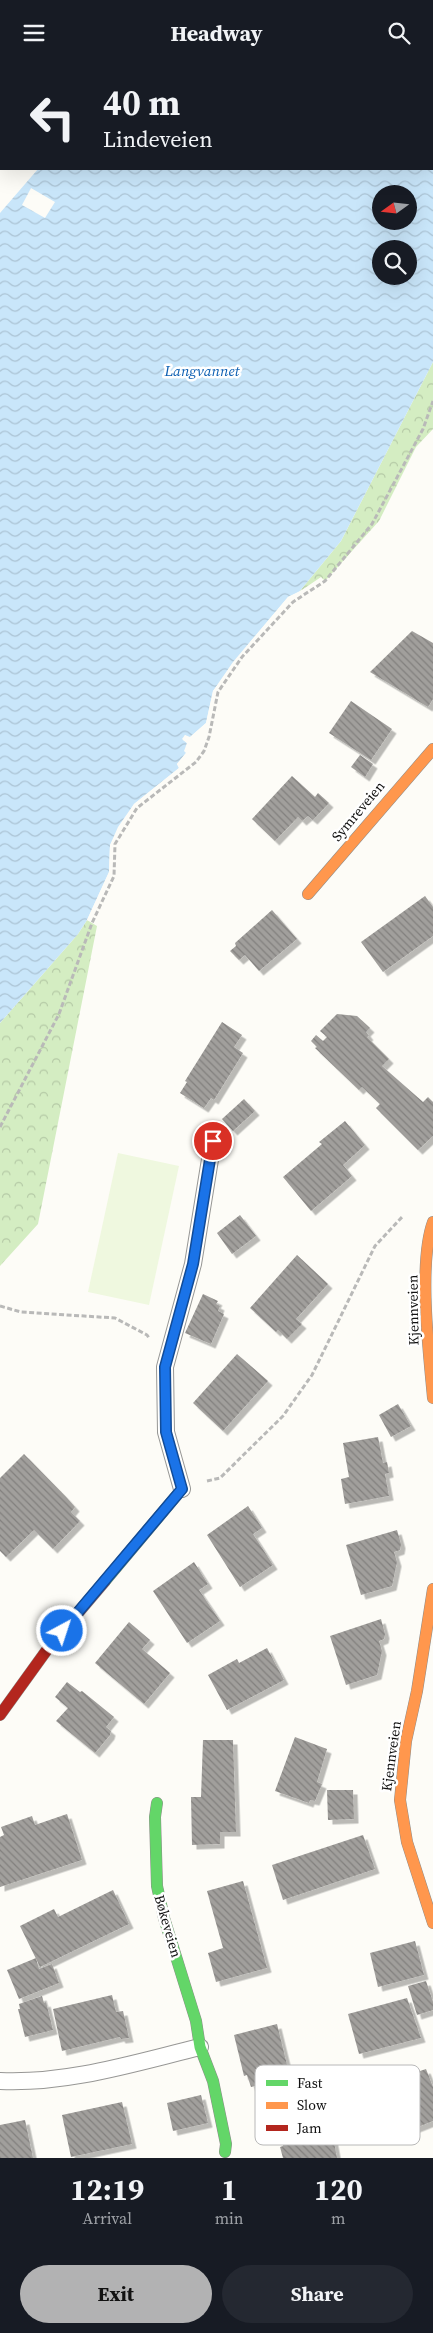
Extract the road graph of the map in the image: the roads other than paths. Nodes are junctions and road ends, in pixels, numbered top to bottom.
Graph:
1 (433, 749) edge
2 (308, 895) dead end
3 (213, 1141) dead end
4 (433, 1222) edge
5 (433, 1399) edge
6 (182, 1489) joint
7 (433, 1589) edge
8 (0, 1715) edge
9 (157, 1803) dead end
10 (433, 1923) edge
11 (200, 2047) junction
12 (0, 2081) edge
13 (221, 2155) edge

1 - 2 street, Symreveien
3 - 6 lane
4 - 5 street, Kjennveien
6 - 8 street
7 - 10 street, Kjennveien
9 - 11 street, Bøkeveien
11 - 12 lane
11 - 13 street, Bøkeveien

